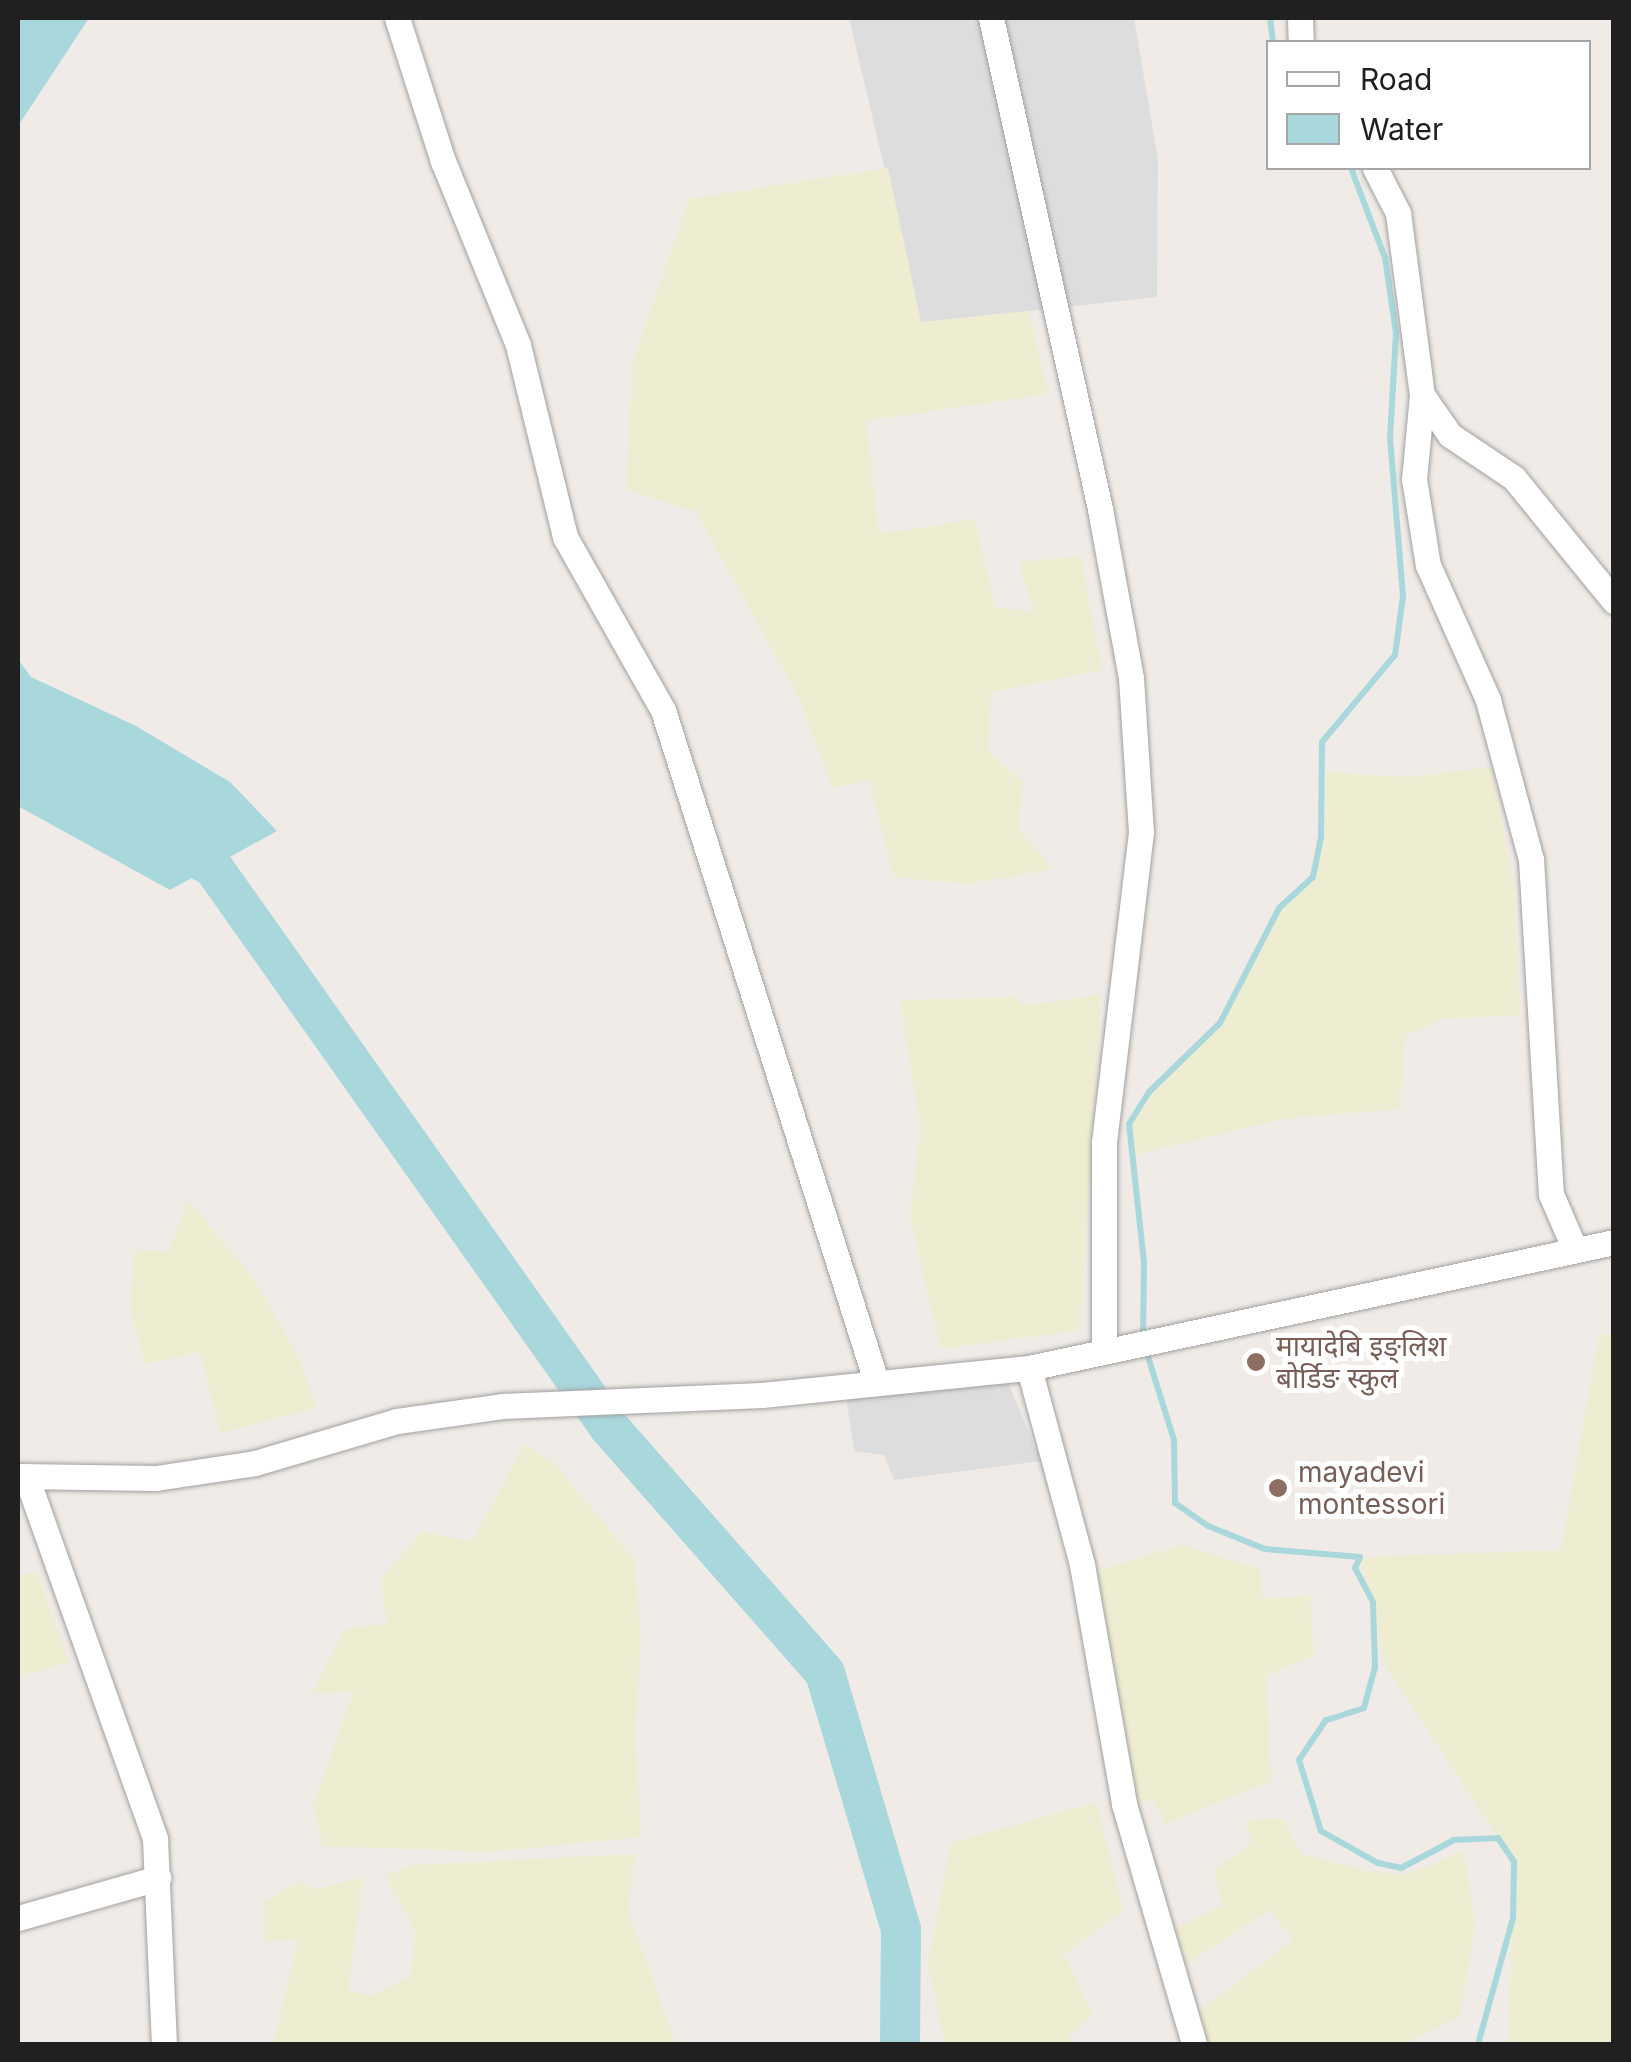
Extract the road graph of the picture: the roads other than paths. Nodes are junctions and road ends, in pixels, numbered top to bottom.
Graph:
1 (397, 18) edge
2 (992, 18) edge
3 (1376, 170) edge
4 (1422, 395) junction
5 (1614, 601) edge
6 (1614, 1242) edge
7 (1576, 1250) junction
8 (1115, 1349) junction
9 (1029, 1368) junction
10 (876, 1381) junction
11 (22, 1476) edge
12 (158, 1878) junction
13 (18, 1918) edge
14 (164, 2044) edge
15 (1194, 2044) edge

1 - 10 street
2 - 8 street
3 - 4 street
4 - 5 street
4 - 7 street
6 - 7 street
7 - 8 street
8 - 9 street
9 - 10 street
9 - 15 street
10 - 11 street
11 - 12 street
12 - 13 street
12 - 14 street

